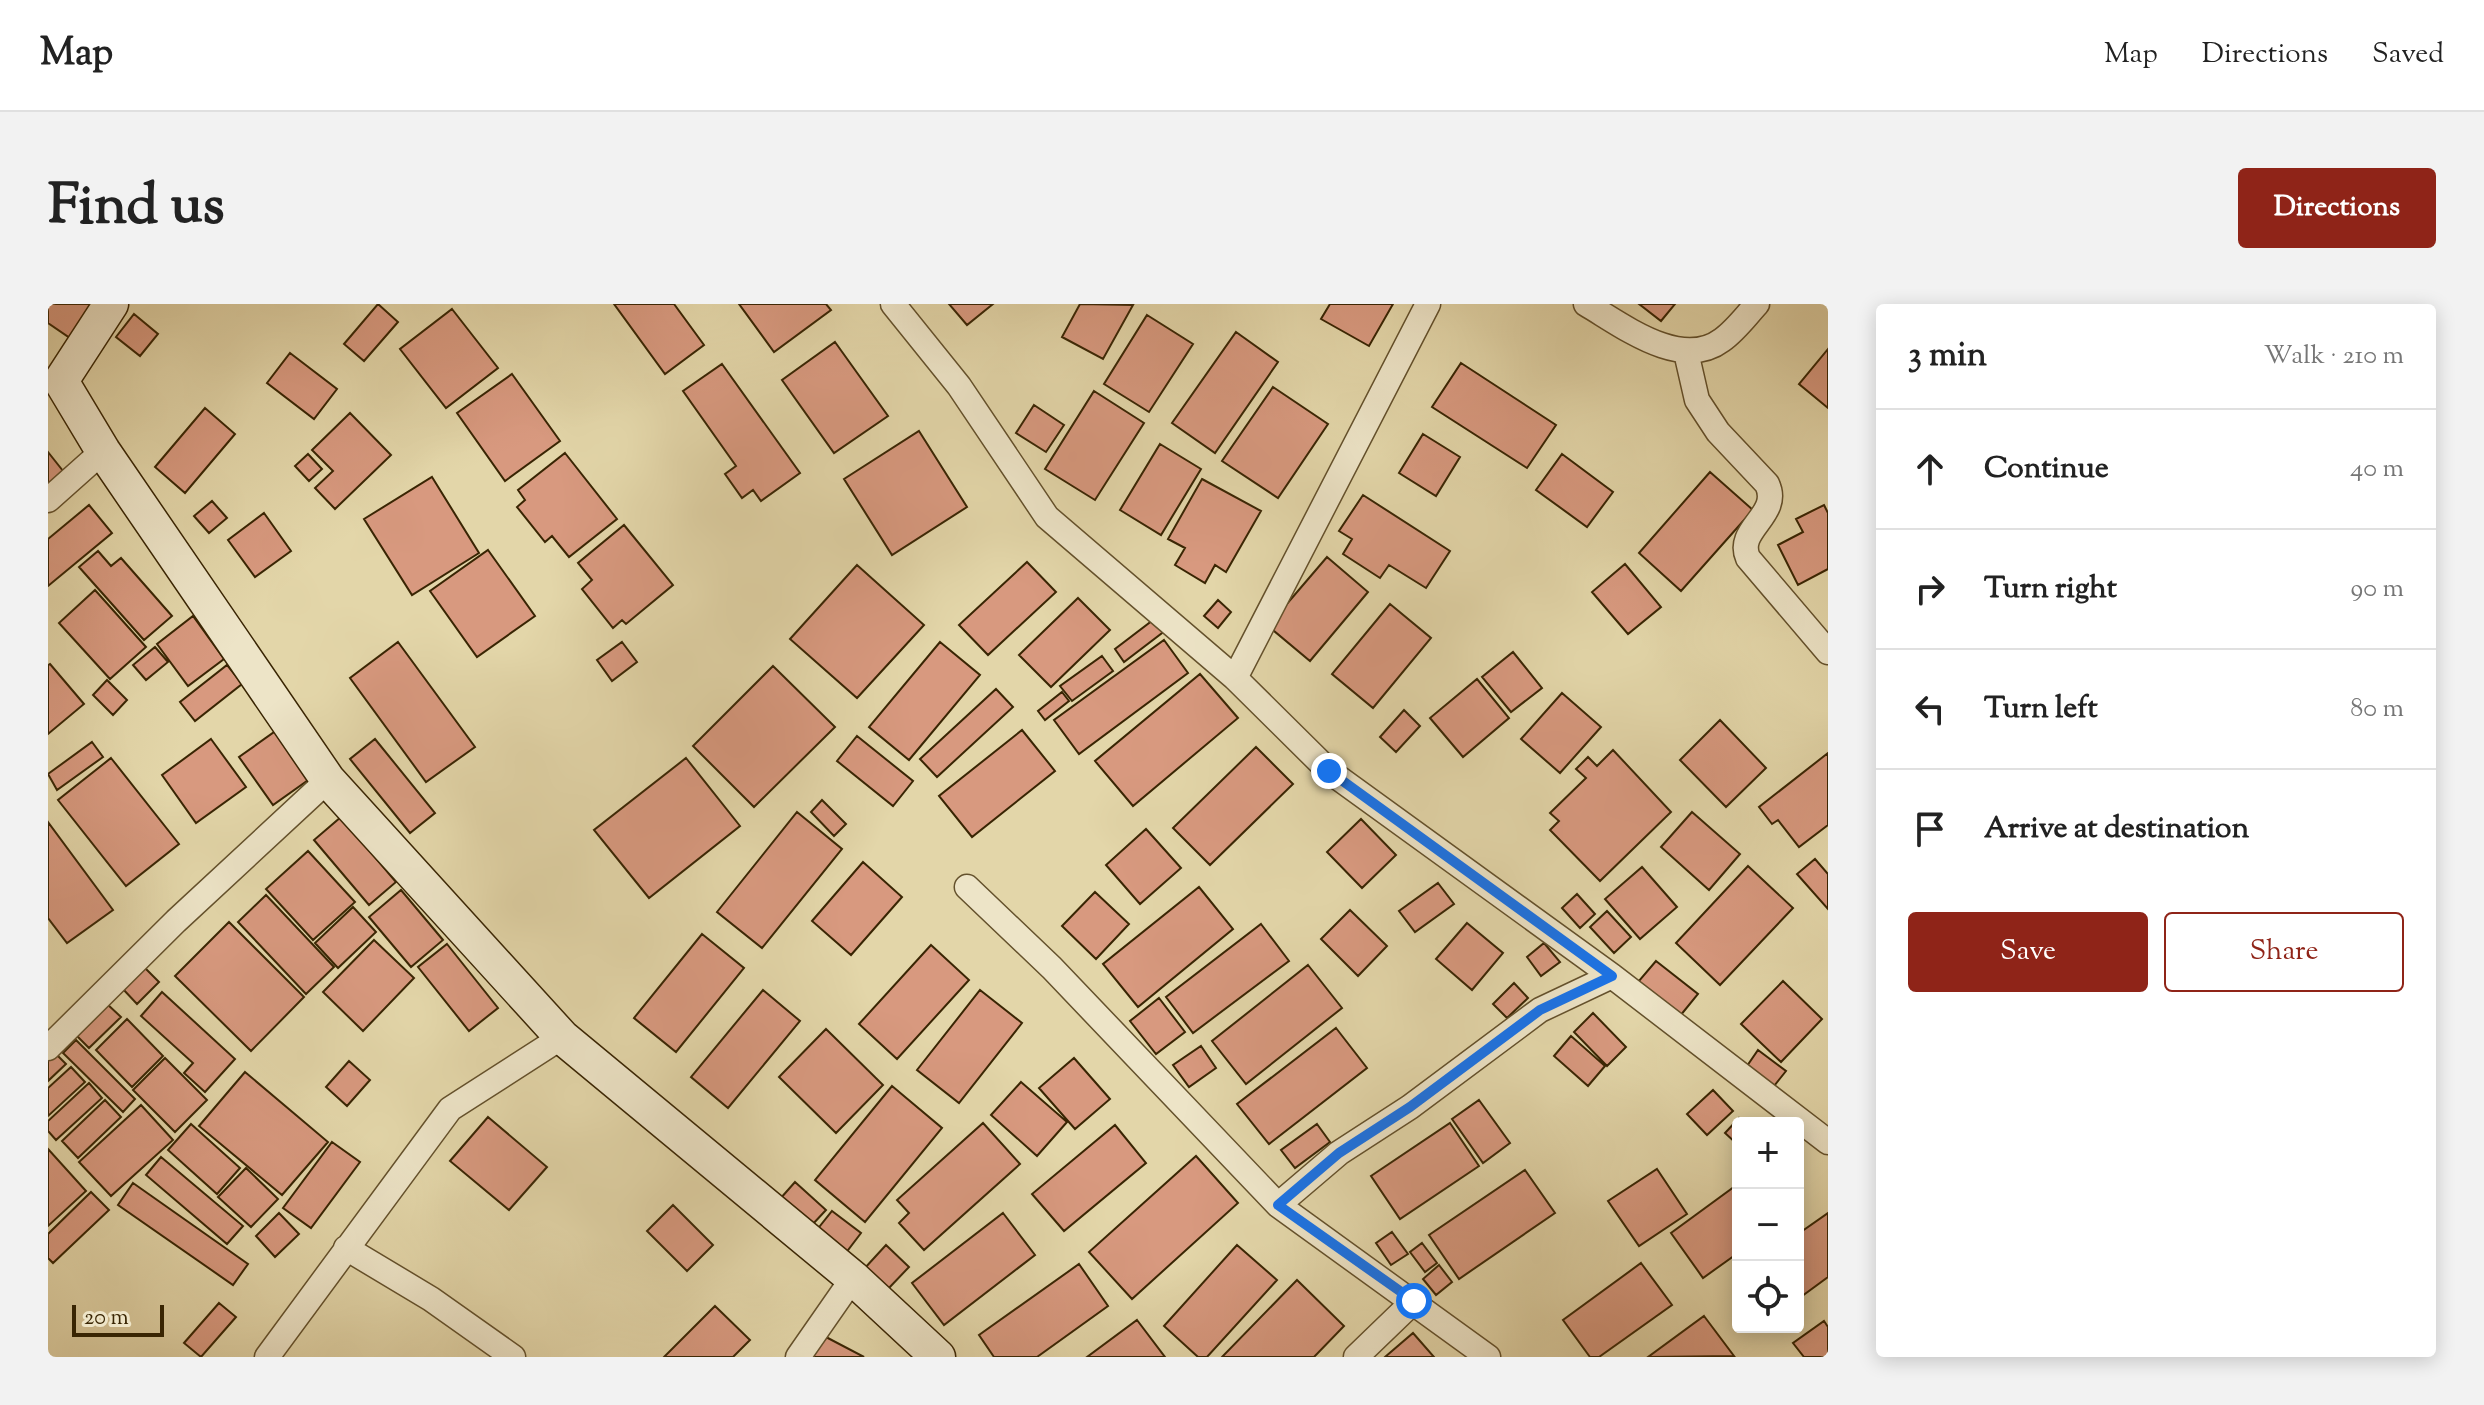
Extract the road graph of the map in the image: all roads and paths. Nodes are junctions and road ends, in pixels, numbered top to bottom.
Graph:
1 (111, 304) edge
2 (893, 304) edge
3 (1428, 304) edge
4 (1586, 304) edge
5 (1757, 304) edge
6 (1686, 352) junction
7 (54, 375) edge
8 (103, 451) junction
9 (48, 500) edge
10 (1828, 652) edge
11 (1235, 678) junction
12 (328, 780) junction
13 (967, 887) dead end
14 (1612, 976) junction
15 (562, 1037) junction
16 (48, 1048) edge
17 (1828, 1142) edge
18 (1278, 1205) junction
19 (346, 1248) junction
20 (853, 1278) junction
21 (1414, 1301) junction
22 (268, 1357) edge
23 (513, 1357) edge
24 (798, 1357) edge
25 (938, 1357) edge
26 (1356, 1357) edge
27 (1488, 1357) edge

1 - 7 street
2 - 11 street
3 - 11 street
4 - 6 street
5 - 6 street
6 - 10 street
7 - 8 street
8 - 9 street
8 - 12 street
11 - 14 street
12 - 15 street
12 - 16 street
13 - 18 street
14 - 17 street
14 - 18 street
15 - 19 street
15 - 20 street
18 - 21 street
19 - 22 street
19 - 23 street
20 - 24 street
20 - 25 street
21 - 26 street
21 - 27 street

